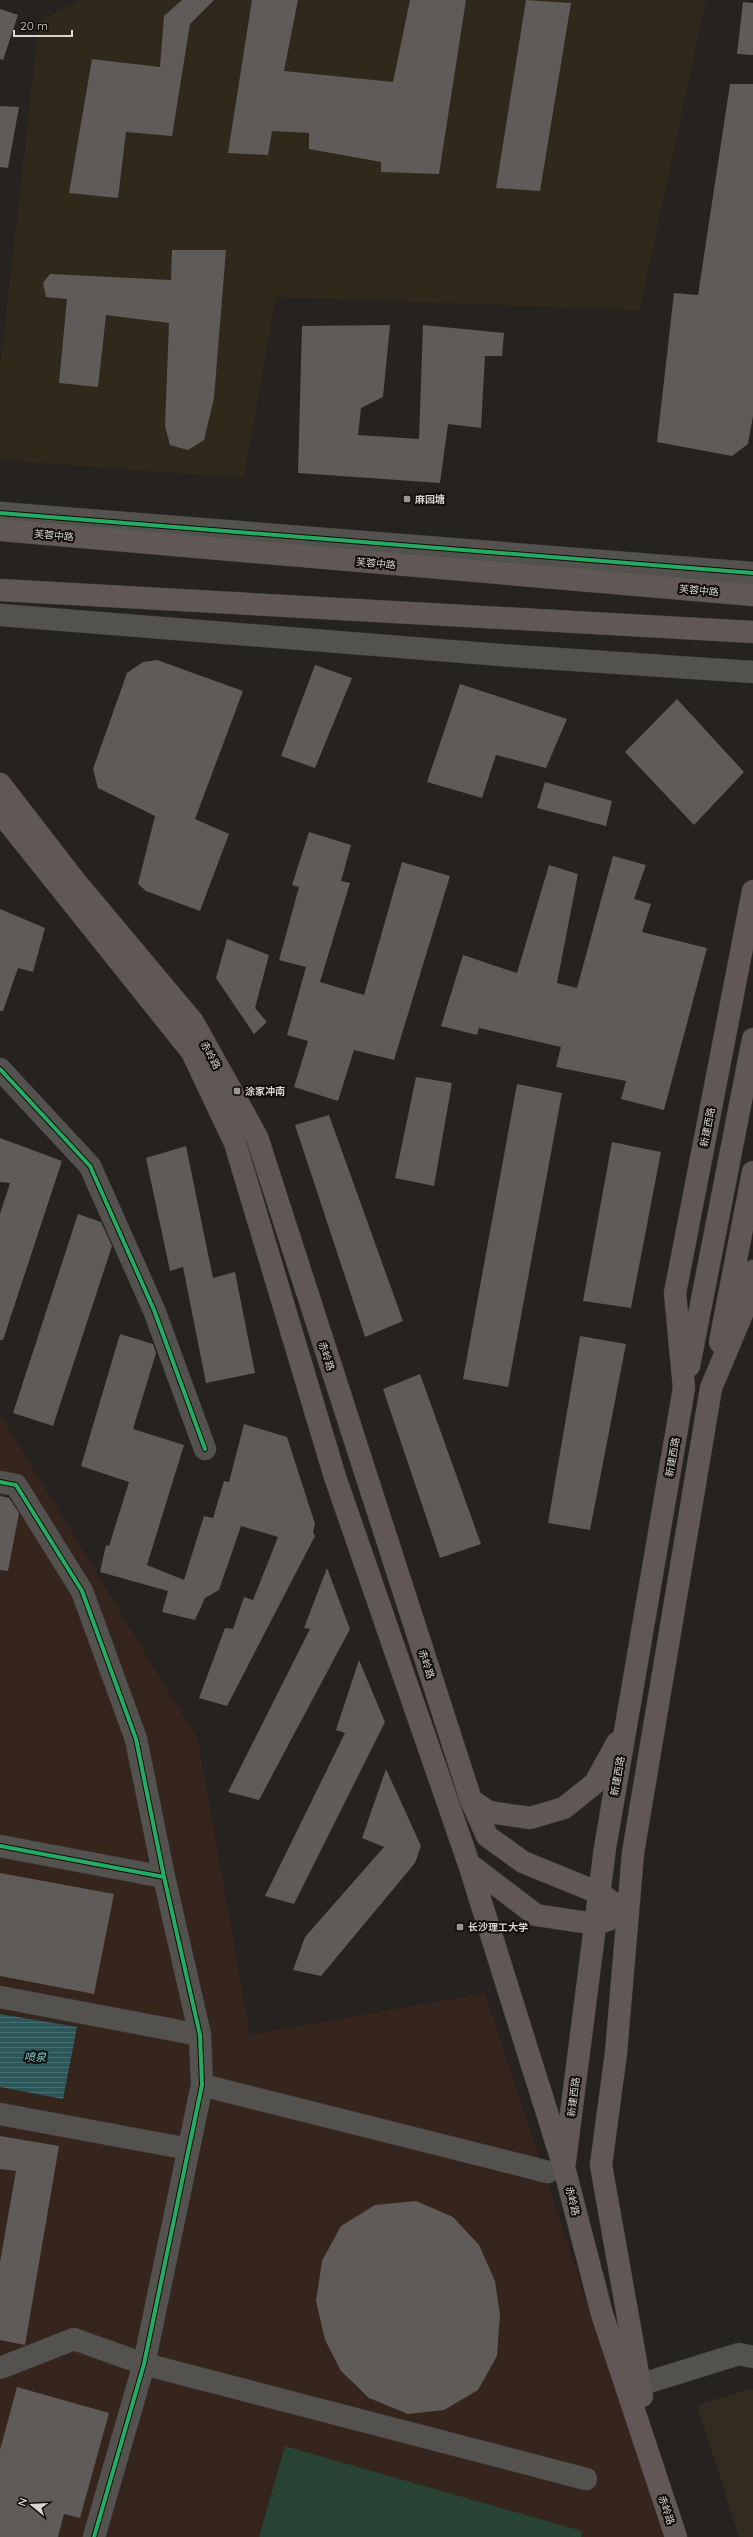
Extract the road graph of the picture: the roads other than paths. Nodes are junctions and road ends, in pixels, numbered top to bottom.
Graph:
1 (0, 513) edge
2 (0, 530) edge
3 (753, 573) edge
4 (1, 591) edge
5 (753, 595) edge
6 (0, 615) edge
7 (753, 632) edge
8 (753, 672) edge
9 (0, 784) edge
10 (0, 812) edge
11 (753, 891) edge
12 (753, 1039) edge
13 (0, 1069) edge
14 (753, 1172) edge
15 (753, 1271) edge
16 (684, 1388) junction
17 (711, 1388) junction
18 (205, 1448) dead end
19 (0, 1482) edge
20 (626, 1726) junction
21 (471, 1800) junction
22 (0, 1846) edge
23 (469, 1864) junction
24 (164, 1877) junction
25 (599, 1893) junction
26 (628, 1904) junction
27 (595, 1924) junction
28 (0, 1997) edge
29 (200, 2035) junction
30 (202, 2085) junction
31 (0, 2114) edge
32 (189, 2149) junction
33 (556, 2170) junction
34 (753, 2357) edge
35 (144, 2364) junction
36 (0, 2368) edge
37 (639, 2385) junction
38 (586, 2479) dead end
39 (94, 2537) edge
40 (676, 2537) edge
41 (691, 2537) edge

1 - 3 street
2 - 5 main road, 芙蓉中路
4 - 7 main road
6 - 8 street
9 - 21 main road, 赤岭路
10 - 23 main road, 赤岭路
11 - 16 main road, 新建西路
12 - 16 main road, 新建西路
13 - 18 street
14 - 17 main road
15 - 17 main road
16 - 20 main road, 新建西路
17 - 26 main road
19 - 24 street
20 - 21 main road
20 - 25 main road, 新建西路
21 - 25 main road, 赤岭路
22 - 24 street
23 - 27 main road
23 - 33 main road, 赤岭路
24 - 29 street
25 - 26 main road, 赤岭路
25 - 27 main road, 新建西路
26 - 27 main road
26 - 37 main road, 赤岭路
27 - 33 main road, 新建西路
28 - 29 street
29 - 30 street
30 - 32 street
30 - 33 street
31 - 32 street
32 - 35 street
33 - 40 main road, 赤岭路
34 - 37 street
35 - 36 street
35 - 38 street
35 - 39 street
37 - 41 main road, 赤岭路

